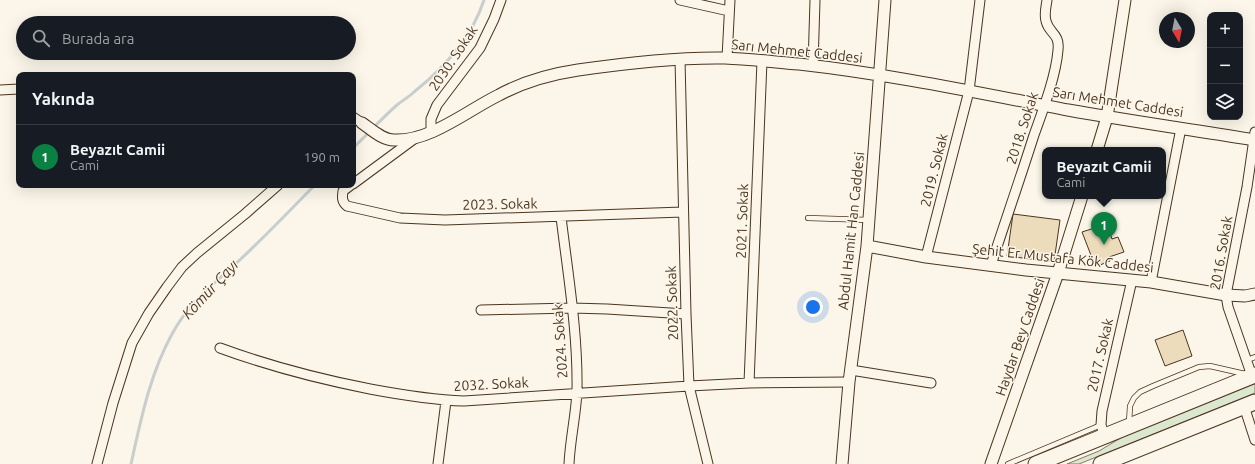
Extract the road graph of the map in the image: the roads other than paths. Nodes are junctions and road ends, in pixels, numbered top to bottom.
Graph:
1 (501, 0) edge
2 (680, 0) edge
3 (730, 0) edge
4 (816, 0) edge
5 (886, 0) edge
6 (980, 0) edge
7 (1047, 0) edge
8 (1125, 0) edge
9 (729, 10) junction
10 (728, 58) junction
11 (680, 59) junction
12 (762, 61) junction
13 (813, 66) junction
14 (881, 75) junction
15 (16, 89) edge
16 (0, 90) edge
17 (969, 91) junction
18 (1044, 105) junction
19 (1107, 117) junction
20 (357, 120) edge
21 (1181, 128) junction
22 (431, 132) junction
23 (1255, 137) edge
24 (415, 138) junction
25 (1098, 147) edge
26 (356, 181) edge
27 (275, 188) edge
28 (347, 188) edge
29 (1081, 199) edge
30 (683, 212) junction
31 (560, 217) junction
32 (808, 218) dead end
33 (869, 220) junction
34 (867, 246) junction
35 (926, 257) junction
36 (990, 265) junction
37 (1058, 273) junction
38 (1132, 280) junction
39 (1151, 282) junction
40 (1255, 294) edge
41 (1226, 295) junction
42 (572, 308) junction
43 (482, 310) dead end
44 (686, 314) junction
45 (220, 348) dead end
46 (1251, 359) edge
47 (851, 370) junction
48 (1254, 376) edge
49 (849, 382) junction
50 (750, 383) junction
51 (931, 383) dead end
52 (689, 386) junction
53 (577, 393) junction
54 (446, 401) junction
55 (1249, 404) edge
56 (1128, 426) junction
57 (1103, 431) junction
58 (1255, 440) edge
59 (97, 464) edge
60 (438, 464) edge
61 (569, 464) edge
62 (708, 464) edge
63 (842, 464) edge
64 (991, 464) edge
65 (1008, 464) edge
66 (1036, 464) edge
67 (1101, 464) edge

1 - 22 street, 2030. Sokak
2 - 9 street
3 - 9 street
4 - 13 street
5 - 14 street, Abdul Hamit Han Caddesi
6 - 17 street, 2019. Sokak
7 - 18 street, 2018. Sokak
8 - 19 street
9 - 10 street
10 - 11 street, Sarı Mehmet Caddesi
10 - 12 street, Sarı Mehmet Caddesi
11 - 22 street, Sarı Mehmet Caddesi
11 - 30 street, 2022. Sokak
12 - 13 street, Sarı Mehmet Caddesi
12 - 50 street, 2021. Sokak
13 - 14 street, Sarı Mehmet Caddesi
14 - 17 street, Sarı Mehmet Caddesi
14 - 33 street, Abdul Hamit Han Caddesi
15 - 16 street
17 - 18 street, Sarı Mehmet Caddesi
17 - 35 street, 2019. Sokak
18 - 19 street, Sarı Mehmet Caddesi
18 - 36 street, 2018. Sokak
19 - 21 street, Sarı Mehmet Caddesi
19 - 25 street
20 - 24 street, Sarı Mehmet Caddesi
21 - 23 street, Sarı Mehmet Caddesi
21 - 39 street
22 - 24 street, Sarı Mehmet Caddesi
23 - 41 street, 2016. Sokak
24 - 26 street, 2023. Sokak
27 - 59 street
28 - 31 street, 2023. Sokak
29 - 37 street, Haydar Bey Caddesi
30 - 31 street, 2023. Sokak
30 - 44 street, 2022. Sokak
31 - 42 street, 2024. Sokak
32 - 33 lane
33 - 34 street, Abdul Hamit Han Caddesi
34 - 35 street, Şehit Er Mustafa Kök Caddesi
34 - 47 street, Abdul Hamit Han Caddesi
35 - 36 street, Şehit Er Mustafa Kök Caddesi
36 - 37 street, Şehit Er Mustafa Kök Caddesi
37 - 38 street, Şehit Er Mustafa Kök Caddesi
37 - 64 street, Haydar Bey Caddesi
38 - 39 street, Şehit Er Mustafa Kök Caddesi
38 - 57 street, 2017. Sokak
39 - 41 street, Şehit Er Mustafa Kök Caddesi
40 - 41 street, Şehit Er Mustafa Kök Caddesi
41 - 46 street, 2016. Sokak
42 - 43 street
42 - 44 street
42 - 53 street, 2024. Sokak
44 - 52 street, 2022. Sokak
45 - 54 street, 2032. Sokak
46 - 48 street, 2016. Sokak
47 - 49 street, Abdul Hamit Han Caddesi
47 - 51 street
48 - 56 highway
48 - 56 lane
49 - 50 street
49 - 63 street, Abdul Hamit Han Caddesi
50 - 52 street
52 - 53 street, 2032. Sokak
52 - 62 street
53 - 54 street, 2032. Sokak
53 - 61 street, 2024. Sokak
54 - 60 street
55 - 58 street
55 - 67 highway
56 - 57 highway
57 - 65 lane
57 - 66 highway

